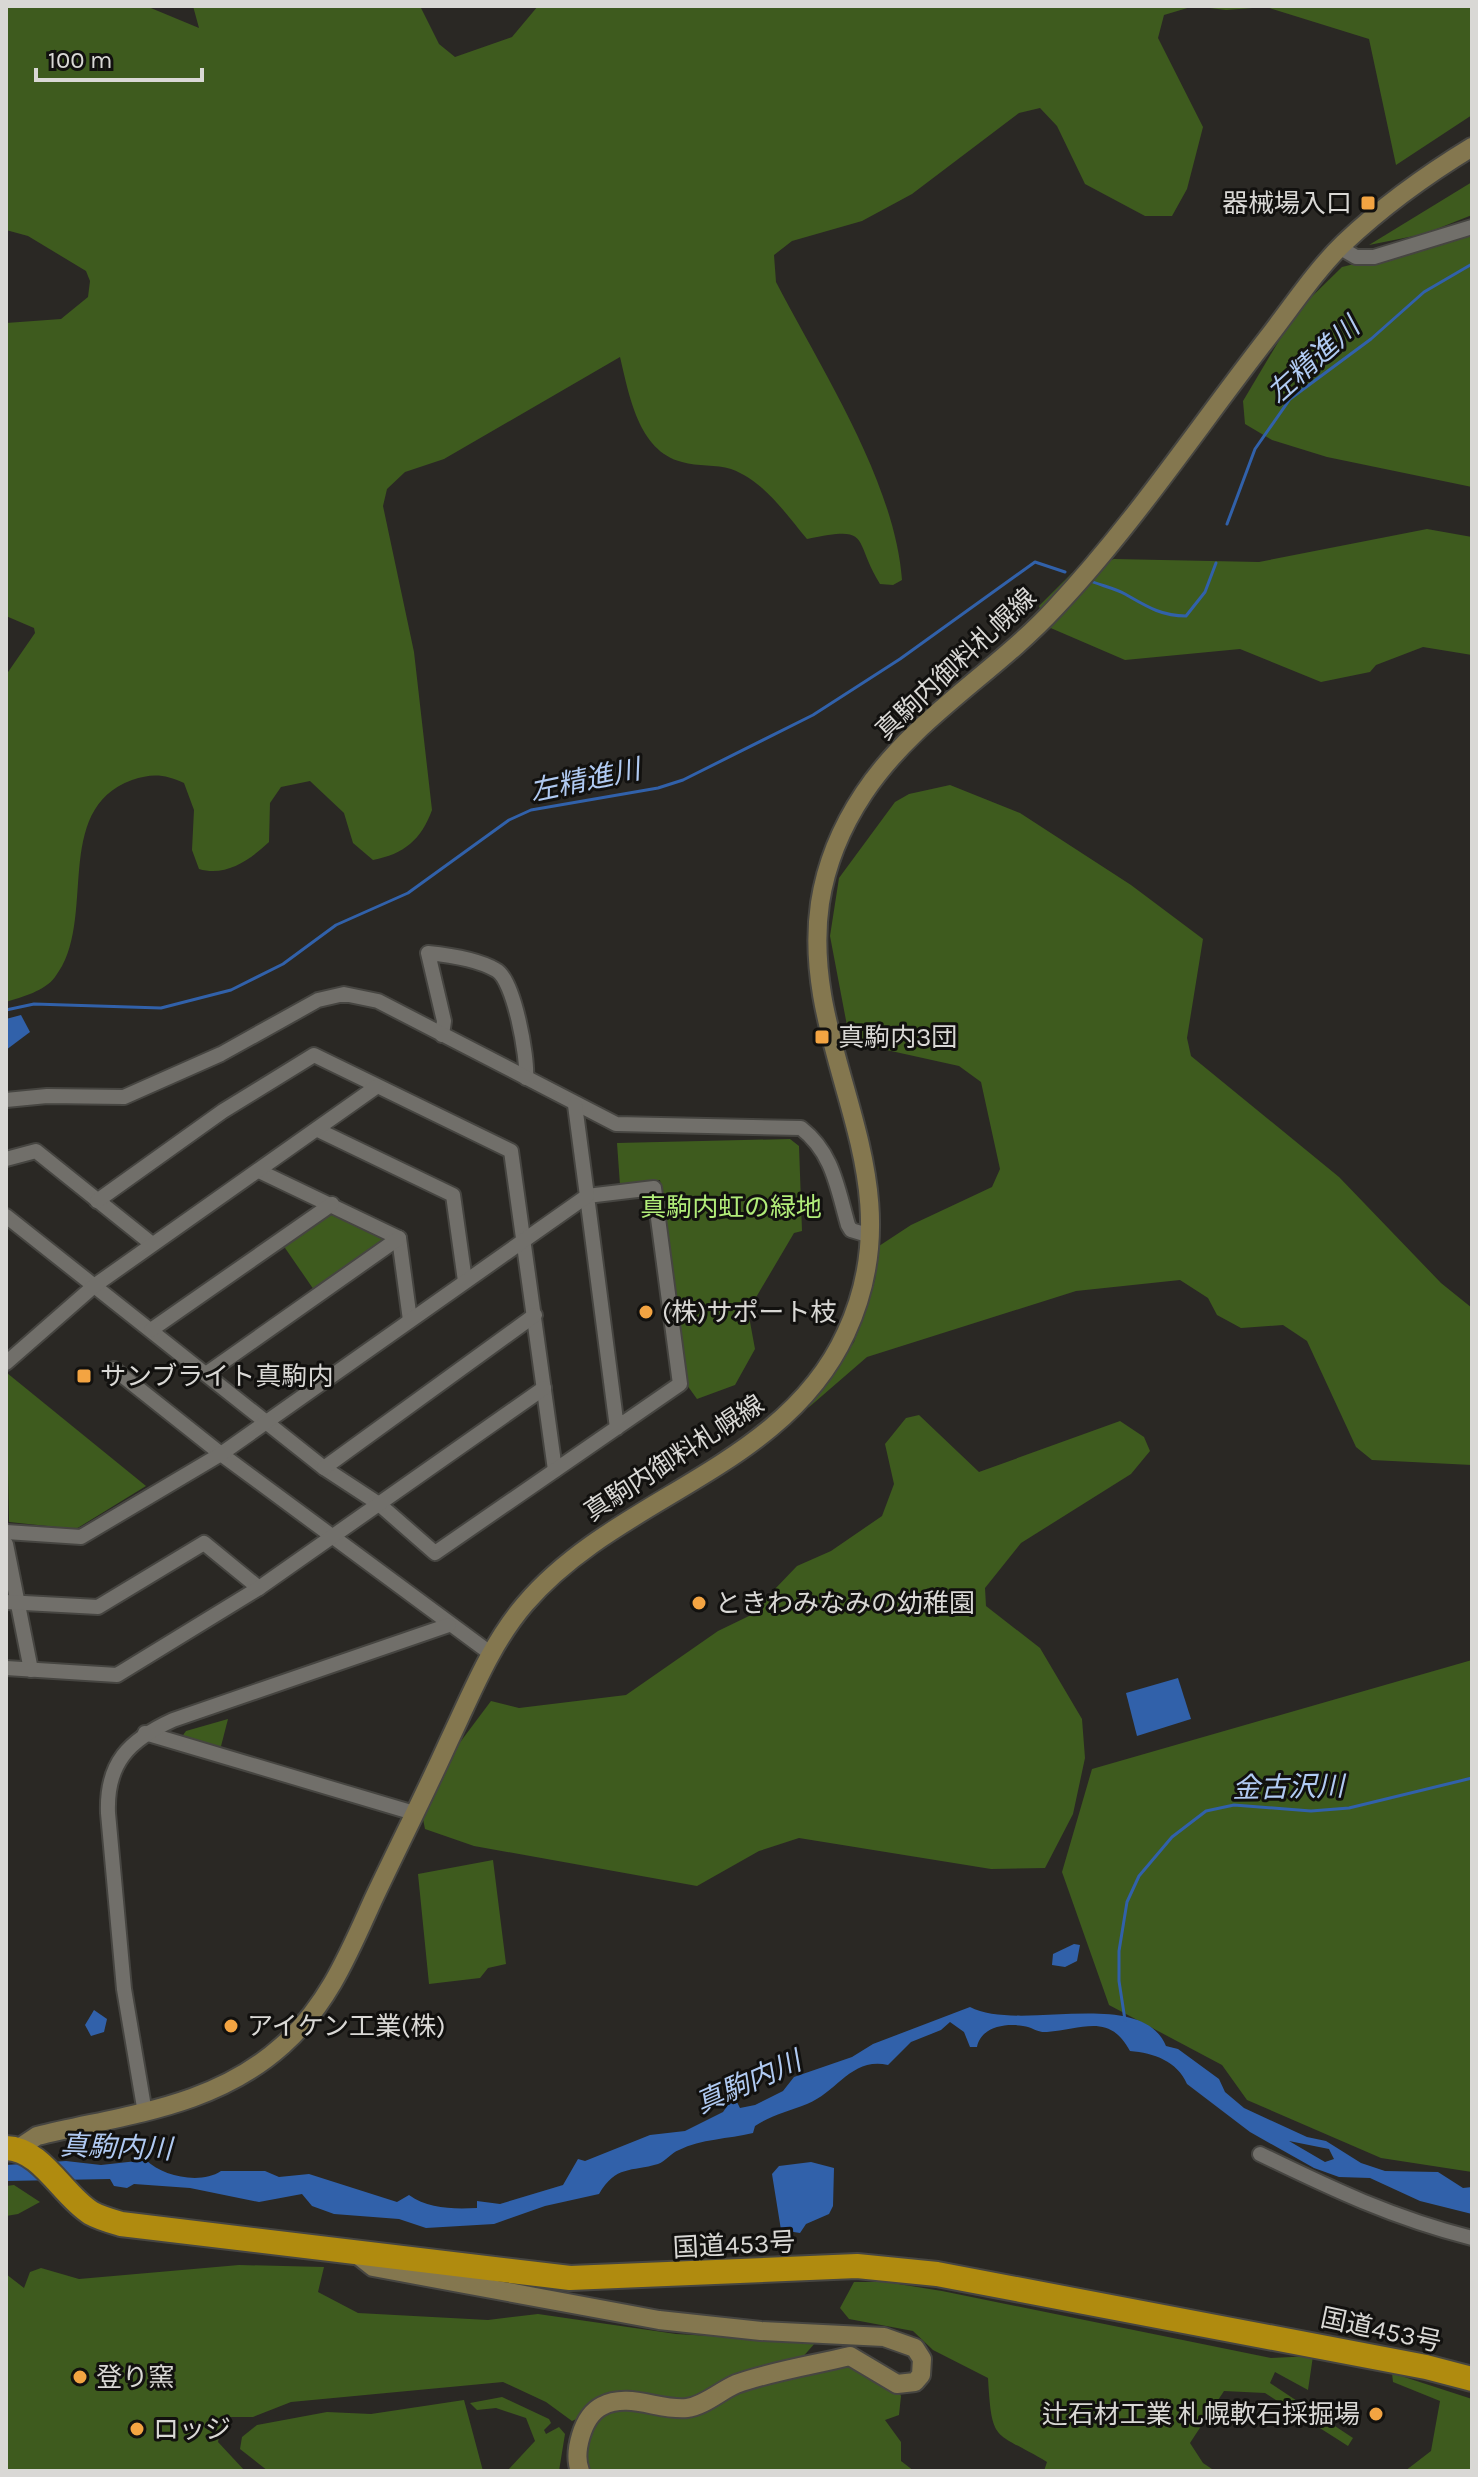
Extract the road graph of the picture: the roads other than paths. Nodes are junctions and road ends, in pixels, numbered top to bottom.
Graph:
1 (1472, 147) edge
2 (1472, 227) edge
3 (1339, 247) junction
4 (442, 1035) junction
5 (526, 1078) junction
6 (376, 1087) junction
7 (6, 1100) edge
8 (575, 1105) junction
9 (318, 1130) junction
10 (6, 1159) edge
11 (259, 1171) junction
12 (587, 1196) junction
13 (97, 1201) junction
14 (332, 1204) junction
15 (6, 1216) edge
16 (871, 1236) junction
17 (399, 1238) junction
18 (526, 1241) junction
19 (152, 1244) junction
20 (465, 1281) junction
21 (94, 1286) junction
22 (535, 1315) junction
23 (410, 1320) junction
24 (151, 1330) junction
25 (8, 1358) edge
26 (114, 1369) dead end
27 (206, 1374) junction
28 (544, 1388) junction
29 (267, 1421) junction
30 (617, 1428) junction
31 (221, 1454) junction
32 (324, 1468) junction
33 (555, 1470) junction
34 (379, 1504) junction
35 (6, 1532) edge
36 (333, 1535) junction
37 (6, 1544) edge
38 (259, 1588) junction
39 (12, 1602) edge
40 (449, 1625) junction
41 (490, 1653) junction
42 (6, 1668) edge
43 (31, 1670) junction
44 (145, 1733) junction
45 (414, 1813) junction
46 (145, 2113) junction
47 (20, 2152) edge
48 (1260, 2154) dead end
49 (1472, 2238) edge
50 (354, 2252) junction
51 (1472, 2379) edge
52 (575, 2466) edge

1 - 3 main road, 真駒内御料札幌線
2 - 3 street
3 - 16 main road, 真駒内御料札幌線
4 - 5 street
4 - 5 street
4 - 7 street
5 - 8 street
6 - 9 street
6 - 13 street
6 - 18 street
8 - 12 street
8 - 16 street
9 - 11 street
9 - 20 street
10 - 13 street
11 - 14 street
11 - 19 street
12 - 18 street
12 - 30 street
12 - 30 street
13 - 19 street
14 - 17 street
14 - 24 street
15 - 21 street
16 - 41 main road, 真駒内御料札幌線
17 - 23 street
17 - 27 street
18 - 20 street
18 - 22 street
19 - 21 street
20 - 23 street
21 - 24 street
21 - 25 street
22 - 28 street
22 - 32 street
23 - 29 street
24 - 27 street
26 - 31 street
27 - 29 street
28 - 33 street
28 - 34 street
29 - 31 street
29 - 32 street
30 - 33 street
31 - 35 street
31 - 36 street
32 - 34 street
33 - 34 street
34 - 36 street
36 - 38 street
36 - 40 street
37 - 39 street
38 - 39 street
38 - 43 street
39 - 43 street
40 - 41 street
40 - 44 street
41 - 45 main road, 真駒内御料札幌線
42 - 43 street
44 - 45 street
44 - 46 street
45 - 46 main road, 真駒内御料札幌線
46 - 47 main road, 真駒内御料札幌線
47 - 50 highway, 国道453号
48 - 49 street
50 - 51 highway, 国道453号
50 - 52 main road

